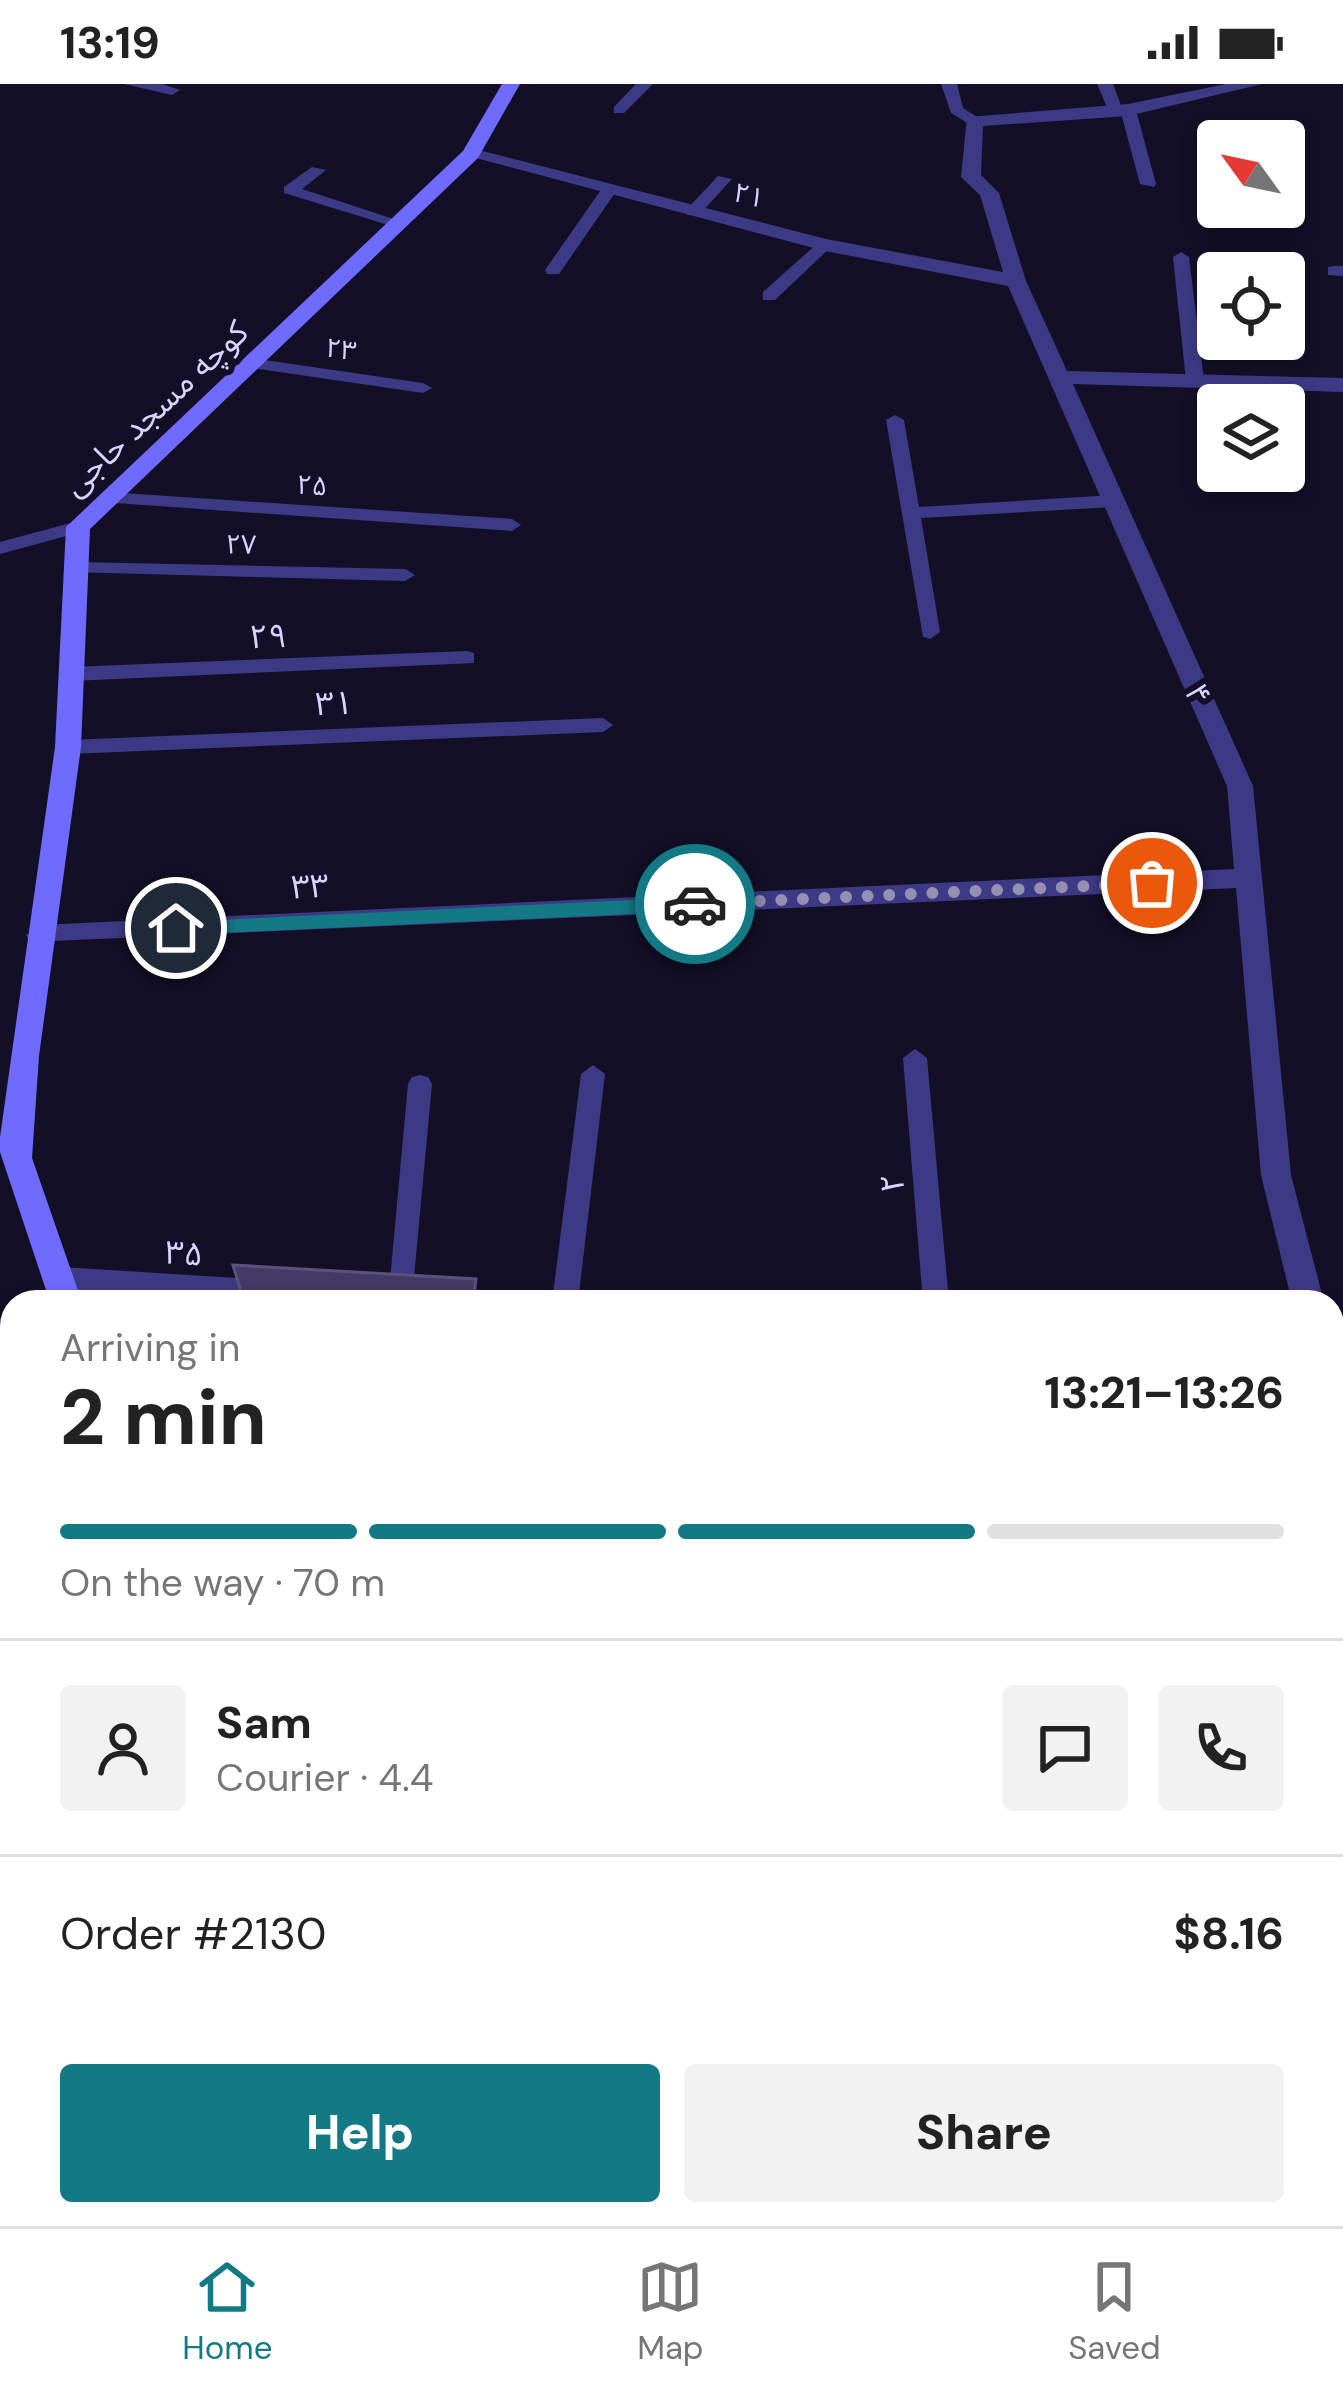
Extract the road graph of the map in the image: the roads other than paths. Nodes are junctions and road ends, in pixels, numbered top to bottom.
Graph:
1 (132, 84) edge
2 (511, 84) edge
3 (645, 84) edge
4 (950, 84) edge
5 (1105, 84) edge
6 (1245, 85) edge
7 (172, 90) dead end
8 (619, 110) dead end
9 (1121, 111) junction
10 (974, 122) junction
11 (471, 154) junction
12 (318, 170) dead end
13 (724, 179) dead end
14 (1148, 184) dead end
15 (609, 190) junction
16 (693, 212) junction
17 (398, 223) junction
18 (825, 245) junction
19 (1181, 257) dead end
20 (553, 270) dead end
21 (1016, 281) junction
22 (770, 296) dead end
23 (251, 363) junction
24 (1057, 376) junction
25 (1195, 380) junction
26 (1343, 385) edge
27 (423, 388) dead end
28 (895, 420) dead end
29 (108, 499) junction
30 (1113, 501) junction
31 (911, 513) junction
32 (512, 525) dead end
33 (78, 527) junction
34 (0, 548) edge
35 (76, 568) junction
36 (405, 575) dead end
37 (930, 632) dead end
38 (467, 658) dead end
39 (71, 674) junction
40 (603, 725) dead end
41 (68, 747) junction
42 (1247, 878) junction
43 (40, 935) junction
44 (915, 1058) dead end
45 (593, 1074) dead end
46 (420, 1084) dead end
47 (0, 1106) edge
48 (17, 1158) junction
49 (64, 1290) edge
50 (389, 1290) edge
51 (566, 1290) edge
52 (935, 1290) edge
53 (1305, 1290) edge

1 - 7 lane
2 - 11 street, کوچه مسجد حاجی
3 - 8 lane
4 - 10 lane
5 - 9 lane
6 - 9 street
9 - 10 street
9 - 14 lane
10 - 21 street, ۴
11 - 15 street, ۲۱
11 - 17 street, کوچه مسجد حاجی
12 - 17 lane
13 - 16 lane
15 - 16 street, ۲۱
15 - 20 lane
16 - 18 street, ۲۱
17 - 23 street, کوچه مسجد حاجی
18 - 21 street, ۲۱
18 - 22 lane
19 - 25 lane
21 - 24 street, ۴
23 - 27 lane, ۲۳
23 - 29 street, کوچه مسجد حاجی
24 - 25 street
24 - 30 street, ۴
25 - 26 street
28 - 31 lane
29 - 32 lane, ۲۵
29 - 33 street, کوچه مسجد حاجی
30 - 31 lane
30 - 42 street, ۴
31 - 37 lane
33 - 34 lane
33 - 35 street, کوچه مسجد حاجی
35 - 36 lane, ۲۷
35 - 39 street, کوچه مسجد حاجی
38 - 39 lane, ۲۹
39 - 41 street, کوچه مسجد حاجی
40 - 41 lane, ۳۱
41 - 43 street, کوچه مسجد حاجی
42 - 43 street, ۳۳
42 - 53 street, ۴
43 - 48 street, کوچه مسجد حاجی
44 - 52 lane, ۲
45 - 51 lane
46 - 50 lane
47 - 48 street
48 - 49 street

